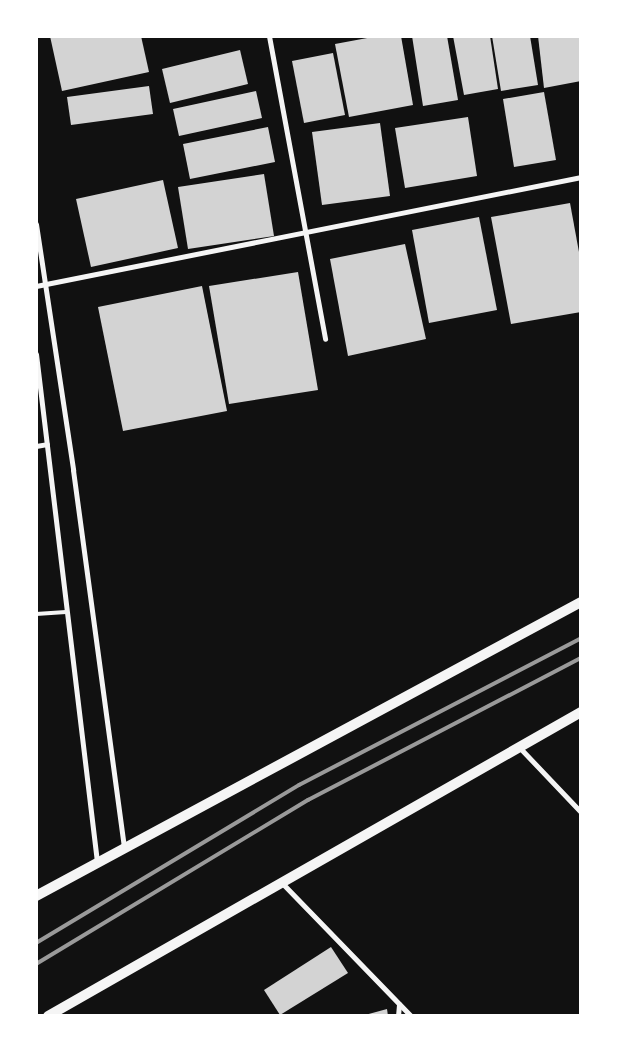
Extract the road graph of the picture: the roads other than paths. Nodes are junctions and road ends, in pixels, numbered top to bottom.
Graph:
1 (269, 36) edge
2 (581, 176) edge
3 (36, 224) edge
4 (304, 234) junction
5 (47, 283) junction
6 (36, 286) edge
7 (325, 339) dead end
8 (36, 354) edge
9 (47, 444) junction
10 (36, 446) edge
11 (581, 602) edge
12 (66, 612) junction
13 (36, 614) edge
14 (581, 712) edge
15 (519, 747) junction
16 (581, 812) edge
17 (124, 848) junction
18 (97, 862) junction
19 (282, 883) junction
20 (36, 896) edge
21 (399, 1004) junction
22 (48, 1016) edge
23 (398, 1016) edge
24 (411, 1016) edge

1 - 4 street
2 - 4 street
3 - 5 street
4 - 5 street
4 - 7 street
5 - 6 street
5 - 17 street
8 - 9 street
9 - 10 street
9 - 12 street
11 - 17 main road
12 - 13 lane
12 - 18 street
14 - 15 main road
15 - 16 street
15 - 19 main road
17 - 18 main road
18 - 20 main road
19 - 21 street
19 - 22 main road
21 - 23 street
21 - 24 street

